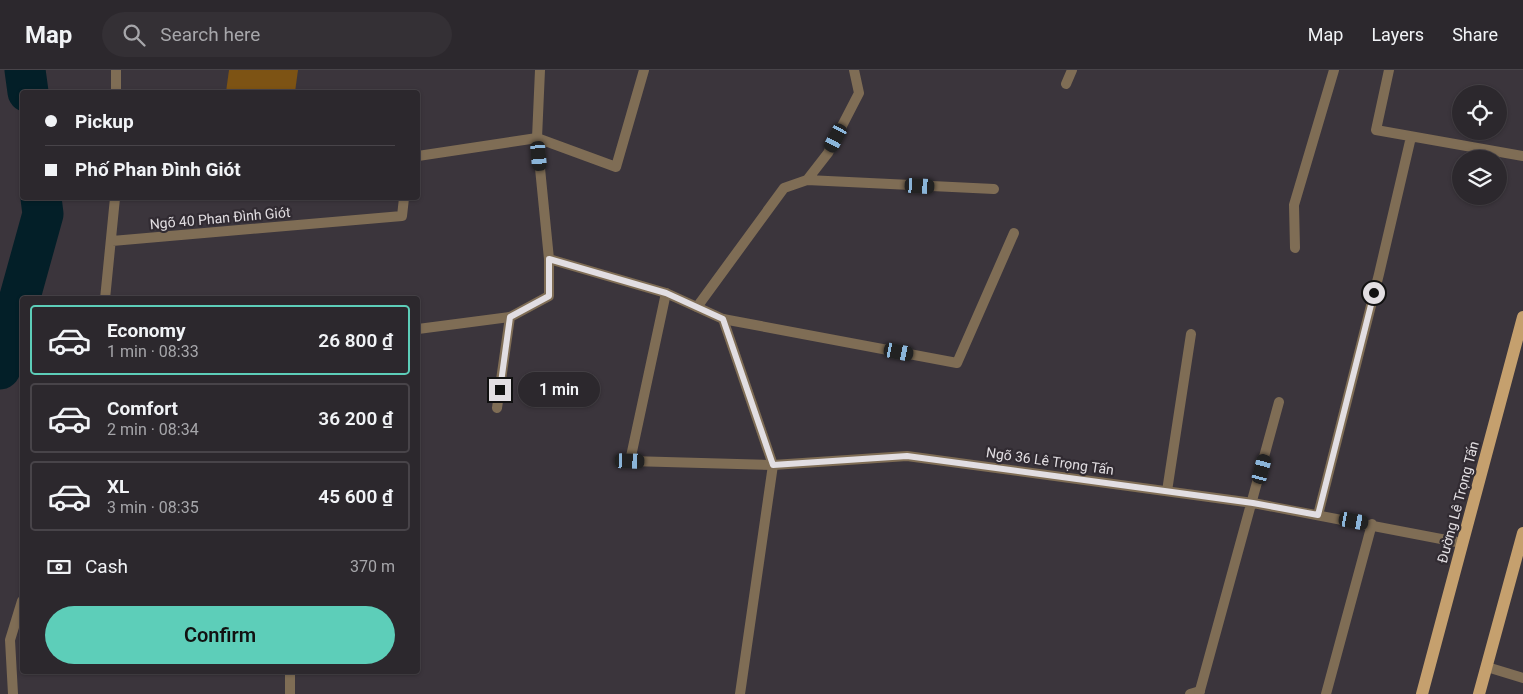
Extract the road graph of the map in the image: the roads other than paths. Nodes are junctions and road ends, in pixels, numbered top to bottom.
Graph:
1 (116, 70) edge
2 (540, 70) edge
3 (644, 70) edge
4 (854, 70) edge
5 (1072, 70) edge
6 (1334, 70) edge
7 (1389, 70) edge
8 (1066, 84) dead end
9 (116, 90) edge
10 (1411, 136) junction
11 (537, 138) junction
12 (420, 156) edge
13 (1523, 156) edge
14 (807, 180) junction
15 (994, 189) dead end
16 (115, 200) edge
17 (404, 200) edge
18 (1014, 233) dead end
19 (112, 241) junction
20 (1295, 248) dead end
21 (549, 259) junction
22 (666, 293) junction
23 (105, 296) edge
24 (697, 307) junction
25 (510, 317) junction
26 (1523, 317) edge
27 (723, 319) junction
28 (420, 329) edge
29 (1192, 334) dead end
30 (1279, 402) dead end
31 (497, 408) dead end
32 (773, 465) junction
33 (1167, 491) junction
34 (1253, 503) junction
35 (1318, 515) junction
36 (1372, 524) junction
37 (1523, 533) edge
38 (1462, 543) junction
39 (20, 608) edge
40 (1487, 667) junction
41 (290, 674) edge
42 (1523, 678) edge
43 (1196, 693) edge
44 (14, 694) edge
45 (290, 694) edge
46 (740, 694) edge
47 (1326, 694) edge
48 (1422, 694) edge
49 (1480, 694) edge

1 - 9 street
2 - 11 street
3 - 11 street
4 - 14 street
5 - 8 street
6 - 20 street
7 - 10 street
10 - 13 street
10 - 35 street
11 - 12 street
11 - 21 street
14 - 15 street
14 - 24 street
16 - 19 street
17 - 19 street, Ngõ 40 Phan Đình Giót
18 - 27 street
19 - 23 street
21 - 22 street
21 - 25 street
22 - 24 street
22 - 32 street, Ngõ 36 Lê Trọng Tấn
24 - 27 street
25 - 28 street
25 - 31 street
26 - 38 main road, Đường Lê Trọng Tấn
27 - 32 street
29 - 33 street
30 - 34 street
32 - 33 street, Ngõ 36 Lê Trọng Tấn
32 - 46 street
33 - 34 street, Ngõ 36 Lê Trọng Tấn
34 - 35 street, Ngõ 36 Lê Trọng Tấn
34 - 43 street
35 - 36 street, Ngõ 36 Lê Trọng Tấn
36 - 38 street, Ngõ 36 Lê Trọng Tấn
36 - 47 street
37 - 40 main road
38 - 48 main road, Đường Lê Trọng Tấn
39 - 44 street
40 - 42 street
40 - 49 main road
41 - 45 street

